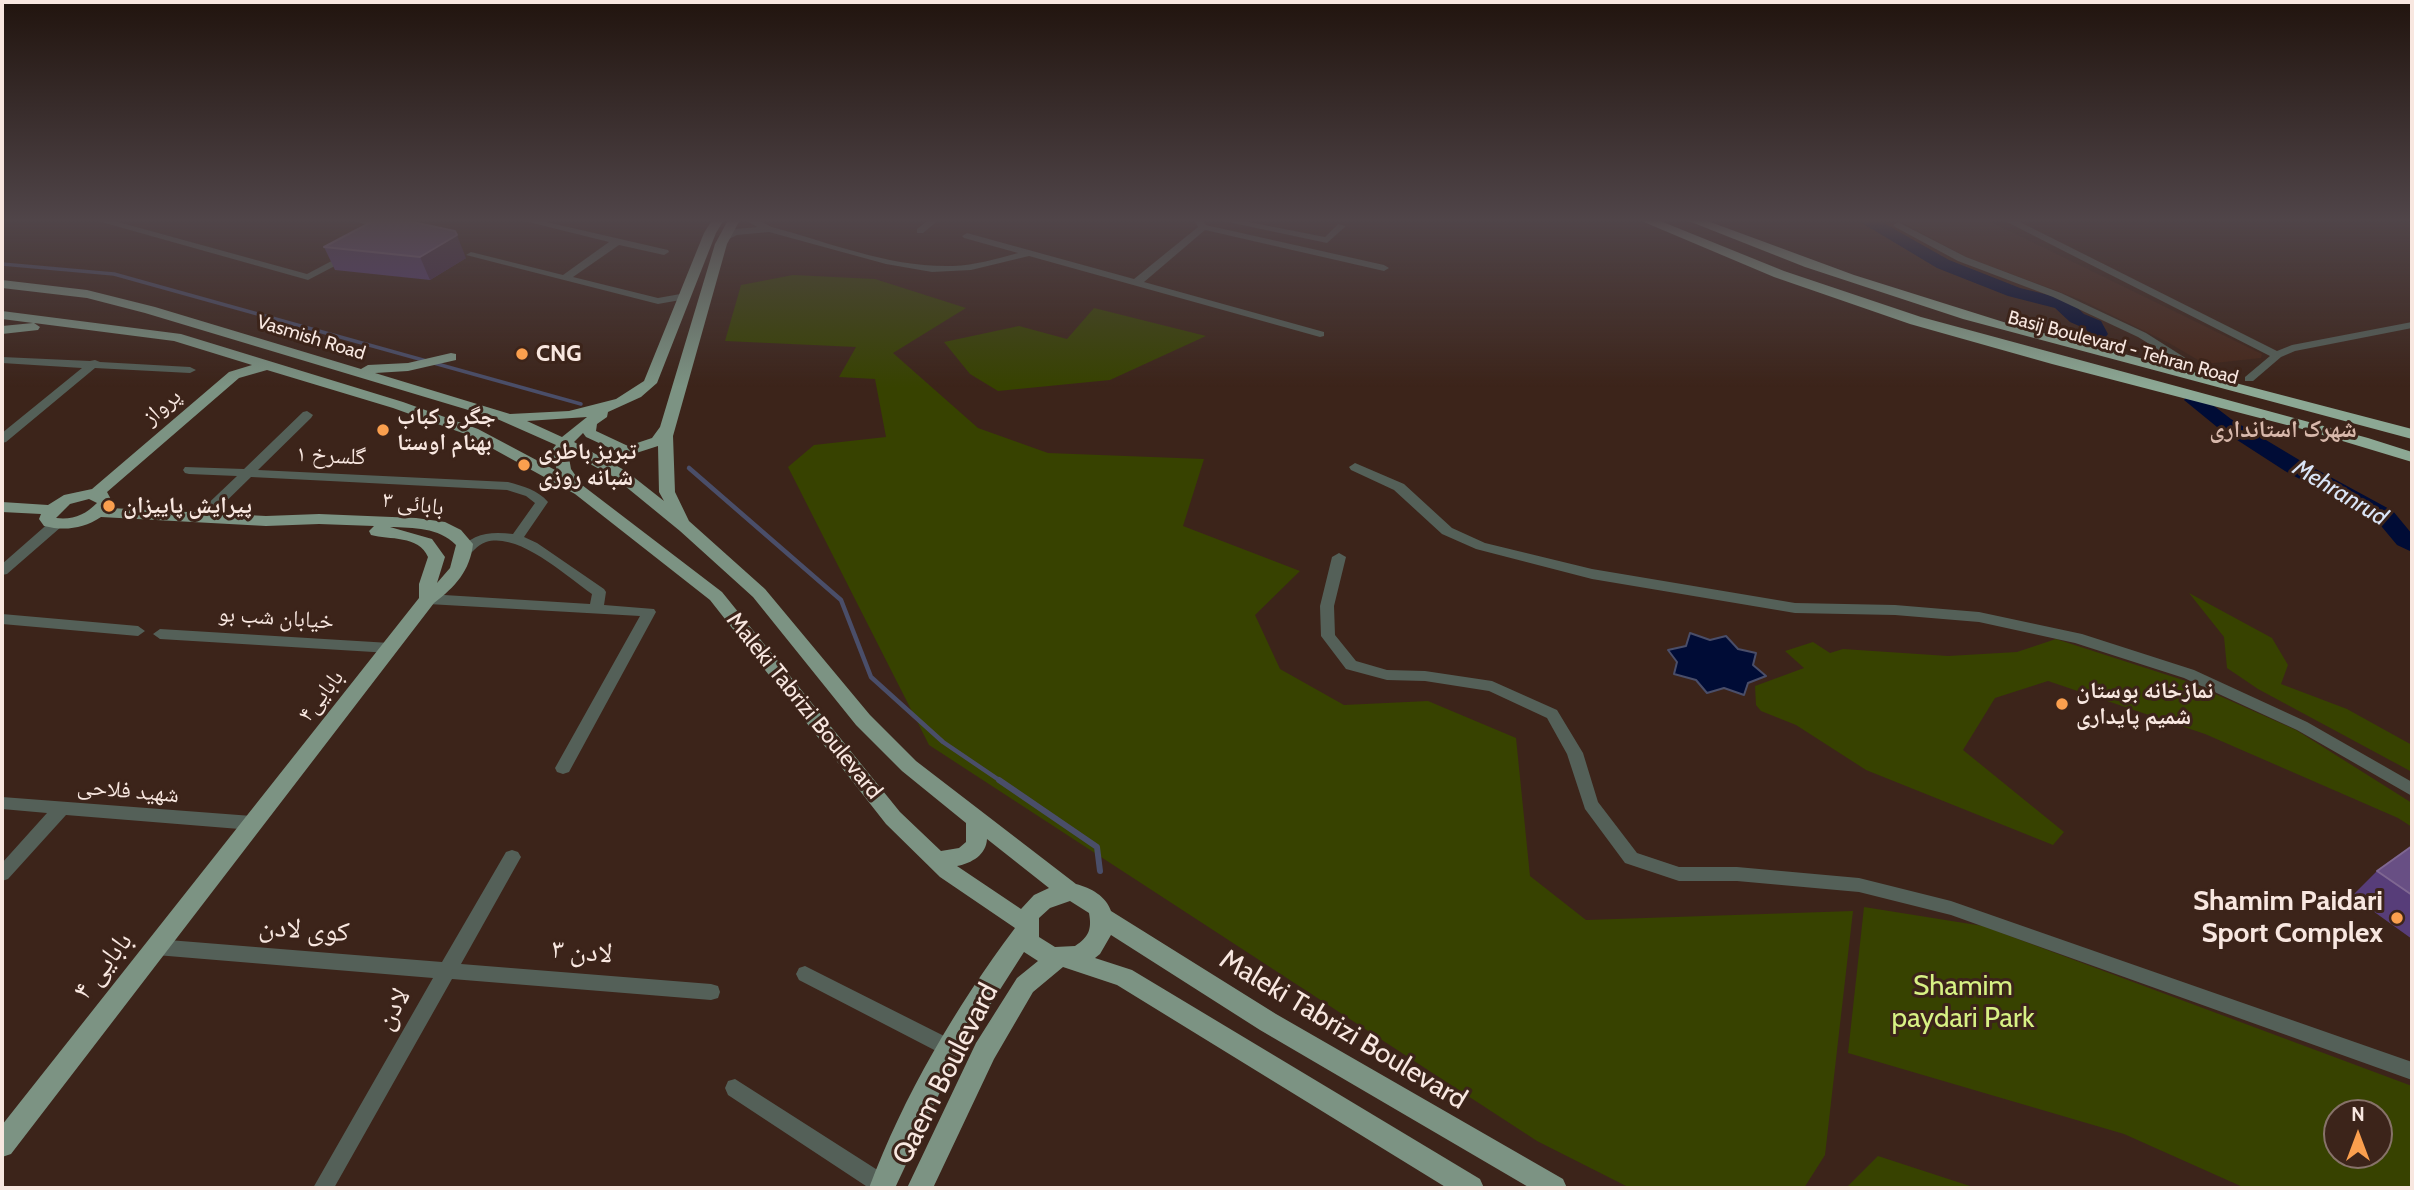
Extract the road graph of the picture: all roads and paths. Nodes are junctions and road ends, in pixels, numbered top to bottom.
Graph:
1 (555, 276) edge
2 (568, 276) edge
3 (694, 276) edge
4 (713, 276) edge
5 (1108, 276) edge
6 (1144, 276) edge
7 (1792, 276) edge
8 (1819, 276) edge
9 (1846, 276) edge
10 (1868, 276) edge
11 (2006, 276) edge
12 (2119, 276) edge
13 (565, 278) junction
14 (1136, 283) junction
15 (2, 284) edge
16 (686, 296) junction
17 (2, 316) edge
18 (71, 324) junction
19 (2412, 325) edge
20 (2, 330) edge
21 (1320, 334) dead end
22 (235, 355) junction
23 (2277, 355) junction
24 (451, 357) dead end
25 (2, 360) edge
26 (95, 363) junction
27 (2189, 364) junction
28 (265, 365) junction
29 (341, 366) junction
30 (190, 370) dead end
31 (2249, 379) junction
32 (641, 391) junction
33 (307, 415) dead end
34 (500, 415) junction
35 (591, 421) junction
36 (2412, 424) edge
37 (669, 426) junction
38 (2333, 427) junction
39 (2412, 434) edge
40 (2, 439) edge
41 (2412, 447) edge
42 (2412, 457) edge
43 (1355, 467) dead end
44 (189, 470) dead end
45 (248, 473) junction
46 (620, 474) joint
47 (578, 490) junction
48 (89, 495) junction
49 (2, 507) edge
50 (97, 512) junction
51 (53, 517) junction
52 (202, 517) junction
53 (266, 521) junction
54 (686, 527) junction
55 (516, 539) junction
56 (464, 553) junction
57 (1339, 557) dead end
58 (2, 571) edge
59 (428, 599) junction
60 (596, 609) junction
61 (2, 619) edge
62 (138, 631) dead end
63 (160, 634) dead end
64 (390, 648) junction
65 (563, 768) dead end
66 (2412, 790) edge
67 (2, 803) edge
68 (62, 808) junction
69 (977, 819) junction
70 (251, 823) junction
71 (512, 858) dead end
72 (937, 860) junction
73 (2, 874) edge
74 (1070, 892) junction
75 (1103, 918) junction
76 (1025, 928) junction
77 (156, 947) junction
78 (1062, 959) junction
79 (449, 968) junction
80 (805, 974) dead end
81 (711, 992) dead end
82 (949, 1048) junction
83 (2412, 1071) edge
84 (735, 1088) dead end
85 (2, 1144) edge
86 (883, 1187) edge
87 (323, 1188) edge
88 (920, 1188) edge
89 (1471, 1188) edge
90 (1554, 1188) edge

1 - 13 street
2 - 13 street
3 - 16 main road
4 - 37 main road
5 - 14 street
6 - 14 street
7 - 38 highway
8 - 38 highway, Basij Boulevard - Tehran Road
9 - 39 highway, Basij Boulevard - Tehran Road
10 - 27 highway
11 - 27 street
12 - 23 street
13 - 16 street
14 - 21 street
15 - 29 main road, Vasmish Road
16 - 32 main road
17 - 18 main road, Vasmish Road
18 - 20 main road
18 - 22 main road, Vasmish Road
19 - 23 street
22 - 28 main road, Vasmish Road
22 - 48 main road, پرواز
23 - 31 street
24 - 29 main road
25 - 26 street
26 - 30 street
26 - 40 street
27 - 31 highway
28 - 47 main road, Vasmish Road
28 - 48 main road, پرواز
29 - 34 main road, Vasmish Road
31 - 36 highway
32 - 34 main road
32 - 35 main road
33 - 45 street
34 - 46 main road, Vasmish Road
35 - 37 main road
35 - 47 main road
37 - 54 main road
38 - 41 highway, Basij Boulevard - Tehran Road
38 - 42 highway
43 - 66 street
44 - 45 street
45 - 52 street
45 - 55 street, گلسرخ ۱
46 - 54 main road, Maleki Tabrizi Boulevard
47 - 72 main road, Maleki Tabrizi Boulevard
48 - 50 main road
48 - 51 main road
49 - 51 main road
50 - 51 main road
50 - 52 main road, بابائی ۳
51 - 58 street
52 - 53 main road, بابائی ۳
53 - 56 main road, بابائی ۳
53 - 59 main road, بابائی ۳
54 - 69 main road, Maleki Tabrizi Boulevard
55 - 56 street
55 - 60 street
56 - 59 main road
57 - 83 street
59 - 60 street
59 - 64 main road, بابایی۴
60 - 65 street
61 - 62 street
63 - 64 street, خیابان شب بو
64 - 70 main road, بابایی۴
67 - 68 street, شهید فلاحی
68 - 70 street, شهید فلاحی
68 - 73 street
69 - 72 main road
69 - 74 main road, Maleki Tabrizi Boulevard
70 - 77 main road, بابایی ۴
71 - 79 street, لادن
72 - 76 main road, Maleki Tabrizi Boulevard
74 - 75 main road
74 - 76 main road
75 - 78 main road
75 - 90 main road, Maleki Tabrizi Boulevard
76 - 78 main road
76 - 82 main road, Qaem Boulevard
77 - 79 street, کوی لادن
77 - 85 main road, بابایی ۴
78 - 88 main road, Qaem Boulevard
78 - 89 main road
79 - 81 street, لادن ۳
79 - 87 street, لادن
80 - 82 street
82 - 86 main road, Qaem Boulevard
84 - 86 street

